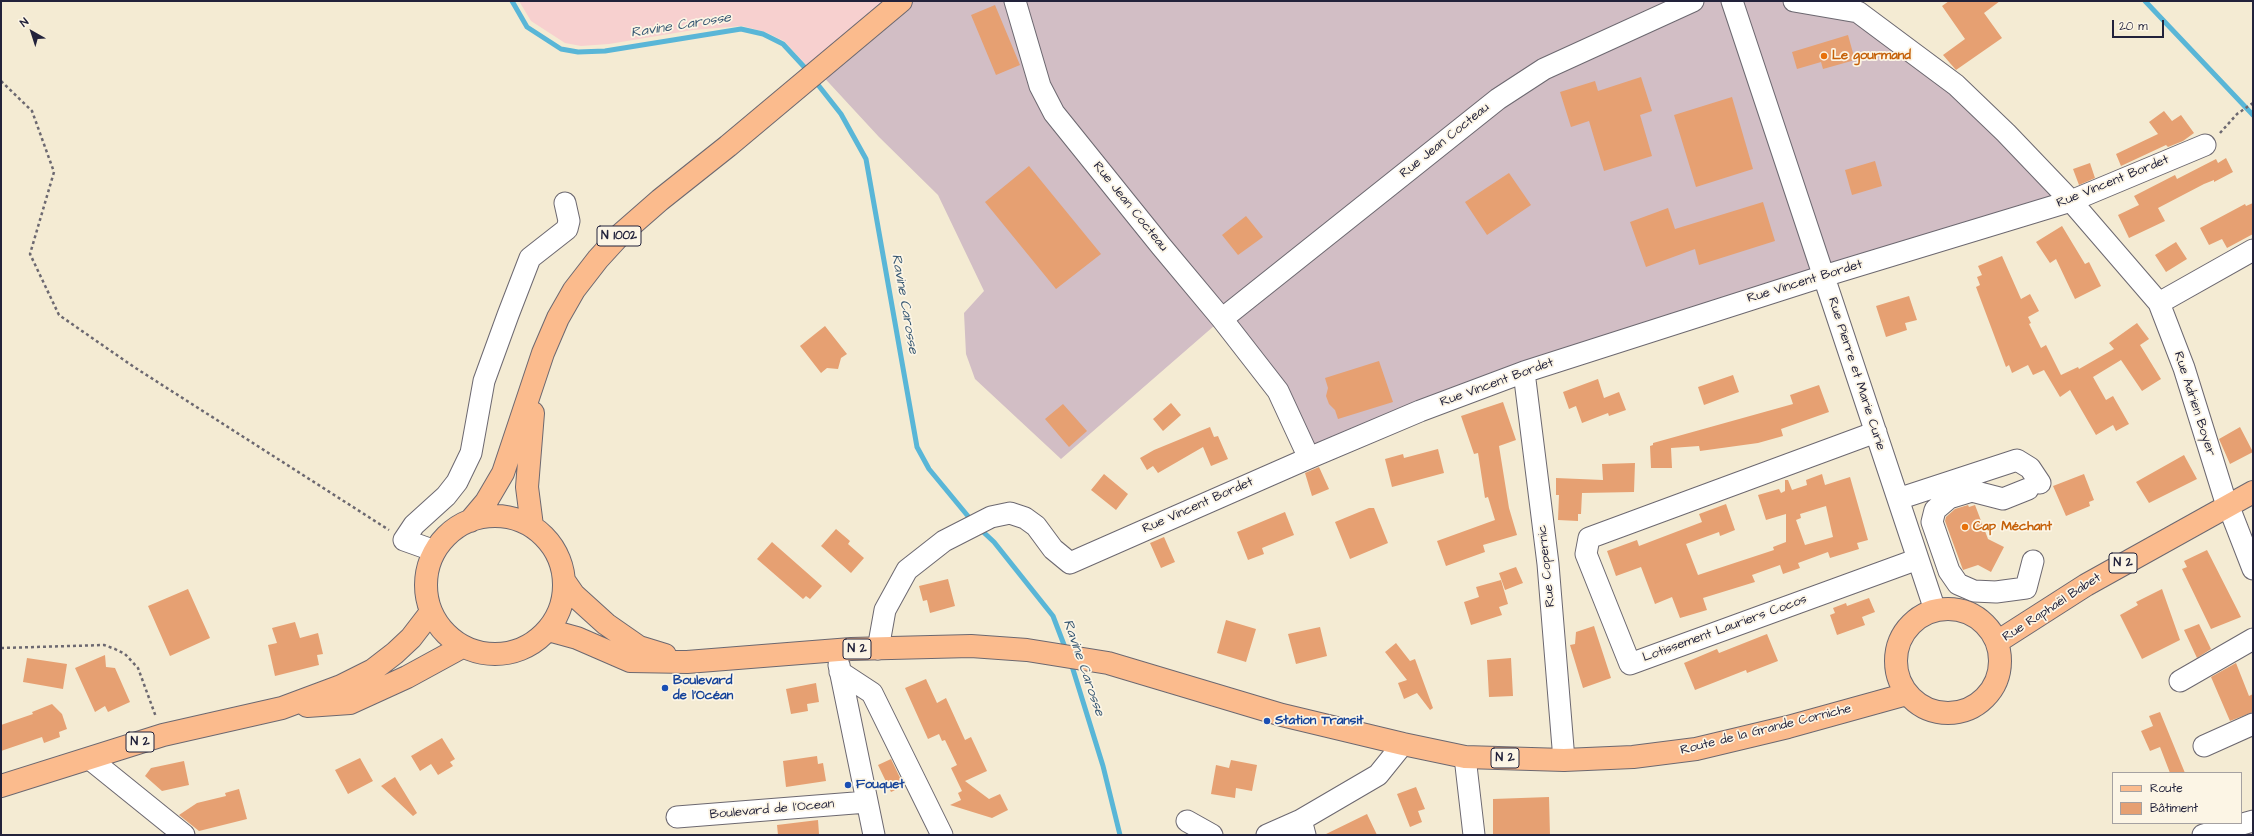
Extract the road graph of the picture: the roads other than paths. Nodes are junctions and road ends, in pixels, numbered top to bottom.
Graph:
1 (901, 1) edge
2 (1015, 1) edge
3 (1693, 1) edge
4 (1732, 1) edge
5 (1794, 1) edge
6 (2205, 145) road end
7 (2071, 201) junction
8 (565, 203) dead end
9 (2253, 250) edge
10 (1824, 276) junction
11 (2160, 303) junction
12 (1222, 319) junction
13 (543, 353) junction
14 (1524, 372) junction
15 (1876, 432) junction
16 (1308, 458) junction
17 (2253, 492) edge
18 (1898, 499) junction
19 (2226, 506) junction
20 (470, 521) junction
21 (532, 526) junction
22 (435, 551) junction
23 (1918, 559) junction
24 (2033, 561) dead end
25 (2253, 568) edge
26 (565, 582) junction
27 (1935, 610) junction
28 (431, 612) junction
29 (548, 630) junction
30 (2253, 639) edge
31 (1997, 642) junction
32 (462, 647) junction
33 (878, 648) junction
34 (836, 650) junction
35 (687, 662) junction
36 (840, 672) junction
37 (2180, 681) dead end
38 (1907, 694) junction
39 (282, 708) junction
40 (2253, 724) edge
41 (1403, 744) junction
42 (2204, 746) dead end
43 (1466, 757) junction
44 (90, 759) junction
45 (1564, 760) junction
46 (1, 786) edge
47 (866, 802) junction
48 (677, 818) dead end
49 (1187, 821) dead end
50 (2253, 821) edge
51 (1303, 828) edge
52 (184, 835) edge
53 (874, 835) edge
54 (942, 835) edge
55 (1212, 835) edge
56 (1267, 835) edge
57 (1474, 835) edge
58 (2203, 835) edge

1 - 13 main road, N 1002
2 - 12 street, Rue Jean Cocteau
3 - 12 street, Rue Jean Cocteau
4 - 10 street, Rue Pierre et Marie Curie
5 - 7 street, Rue Adrien Boyer
6 - 7 street, Rue Vincent Bordet
7 - 10 street, Rue Vincent Bordet
7 - 11 street, Rue Adrien Boyer
8 - 22 street
9 - 11 street
10 - 14 street, Rue Vincent Bordet
10 - 15 street, Rue Pierre et Marie Curie
11 - 19 street, Rue Adrien Boyer
12 - 16 street, Rue Jean Cocteau
13 - 20 main road, N 1002
13 - 21 main road, N 1002
14 - 16 street, Rue Vincent Bordet
14 - 45 street, Rue Copernic
15 - 18 street, Rue Pierre et Marie Curie
15 - 23 street, Lotissement Lauriers Cocos
16 - 33 street, Rue Vincent Bordet
17 - 19 main road, Rue Raphaël Babet / N 2
18 - 23 street, Rue Pierre et Marie Curie
18 - 24 street
19 - 25 street, Rue Adrien Boyer
19 - 31 main road, Rue Raphaël Babet / N 2
20 - 21 main road
20 - 22 main road
21 - 26 main road
22 - 28 main road
23 - 27 street, Rue Pierre et Marie Curie
26 - 29 main road
26 - 35 main road, N 2
27 - 31 main road
27 - 38 main road
28 - 32 main road
28 - 39 main road, N 2
29 - 32 main road
29 - 35 main road, N 2
30 - 37 street
31 - 38 main road
32 - 39 main road, N 2
33 - 34 main road, N 2
33 - 41 main road, Route de la Grande Corniche / N 2
34 - 35 main road, N 2
34 - 36 street
36 - 47 street
36 - 54 street
38 - 45 main road, Route de la Grande Corniche / N 2
39 - 44 main road, N 2
40 - 42 street
41 - 43 main road, Route de la Grande Corniche / N 2
41 - 51 street
43 - 45 main road, Route de la Grande Corniche / N 2
43 - 57 street
44 - 46 main road, N 2
44 - 52 street
47 - 48 street, Boulevard de l'Ocean
47 - 53 street
49 - 55 street
50 - 58 street
51 - 56 street

